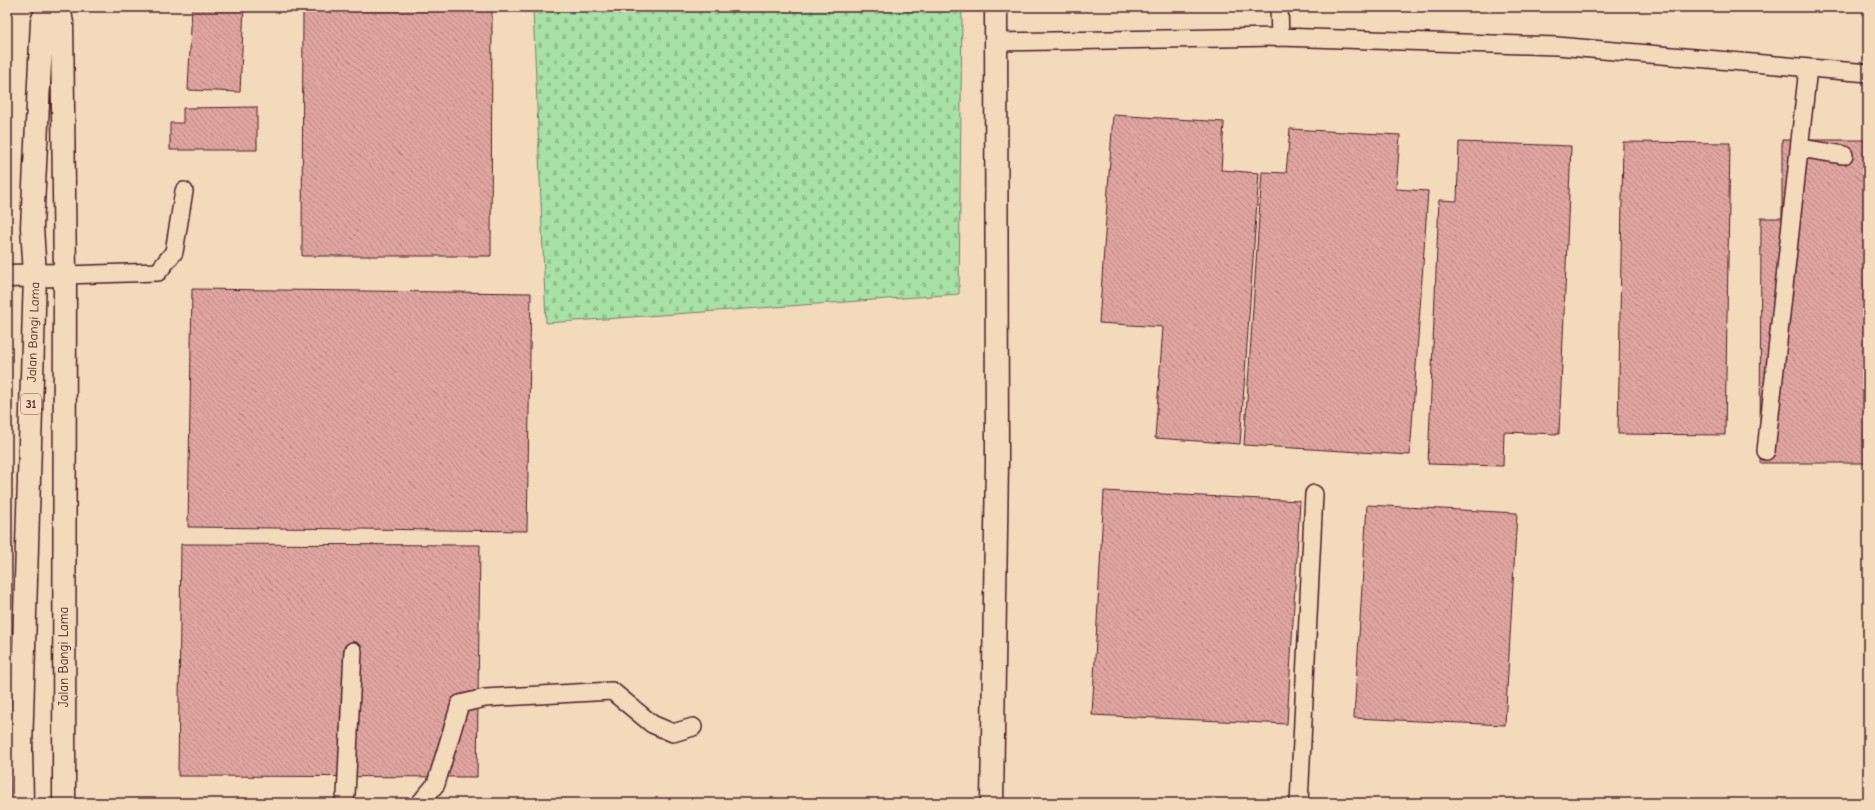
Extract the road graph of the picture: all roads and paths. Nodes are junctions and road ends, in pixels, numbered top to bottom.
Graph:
1 (48, 7) edge
2 (59, 7) edge
3 (996, 7) edge
4 (1279, 7) edge
5 (1280, 36) junction
6 (996, 42) junction
7 (1808, 68) junction
8 (1868, 73) edge
9 (1800, 148) junction
10 (1844, 155) dead end
11 (184, 191) dead end
12 (35, 275) junction
13 (65, 275) junction
14 (7, 276) edge
15 (1766, 451) dead end
16 (1314, 494) dead end
17 (353, 651) dead end
18 (693, 727) dead end
19 (14, 749) edge
20 (22, 803) edge
21 (64, 803) edge
22 (343, 803) edge
23 (420, 803) edge
24 (992, 803) edge
25 (1299, 803) edge

1 - 12 main road, Jalan Bangi Lama / 31
2 - 13 main road, Jalan Bangi Lama
3 - 6 main road
4 - 5 lane
5 - 6 lane
5 - 7 lane
6 - 24 main road
7 - 8 lane
7 - 9 lane
9 - 10 lane
9 - 15 lane
11 - 13 lane
12 - 13 main road
12 - 14 main road
12 - 19 main road, Jalan Bangi Lama / 31
13 - 21 main road, Jalan Bangi Lama
16 - 25 lane
17 - 22 lane
18 - 23 lane
19 - 20 main road, Jalan Bangi Lama / 31

